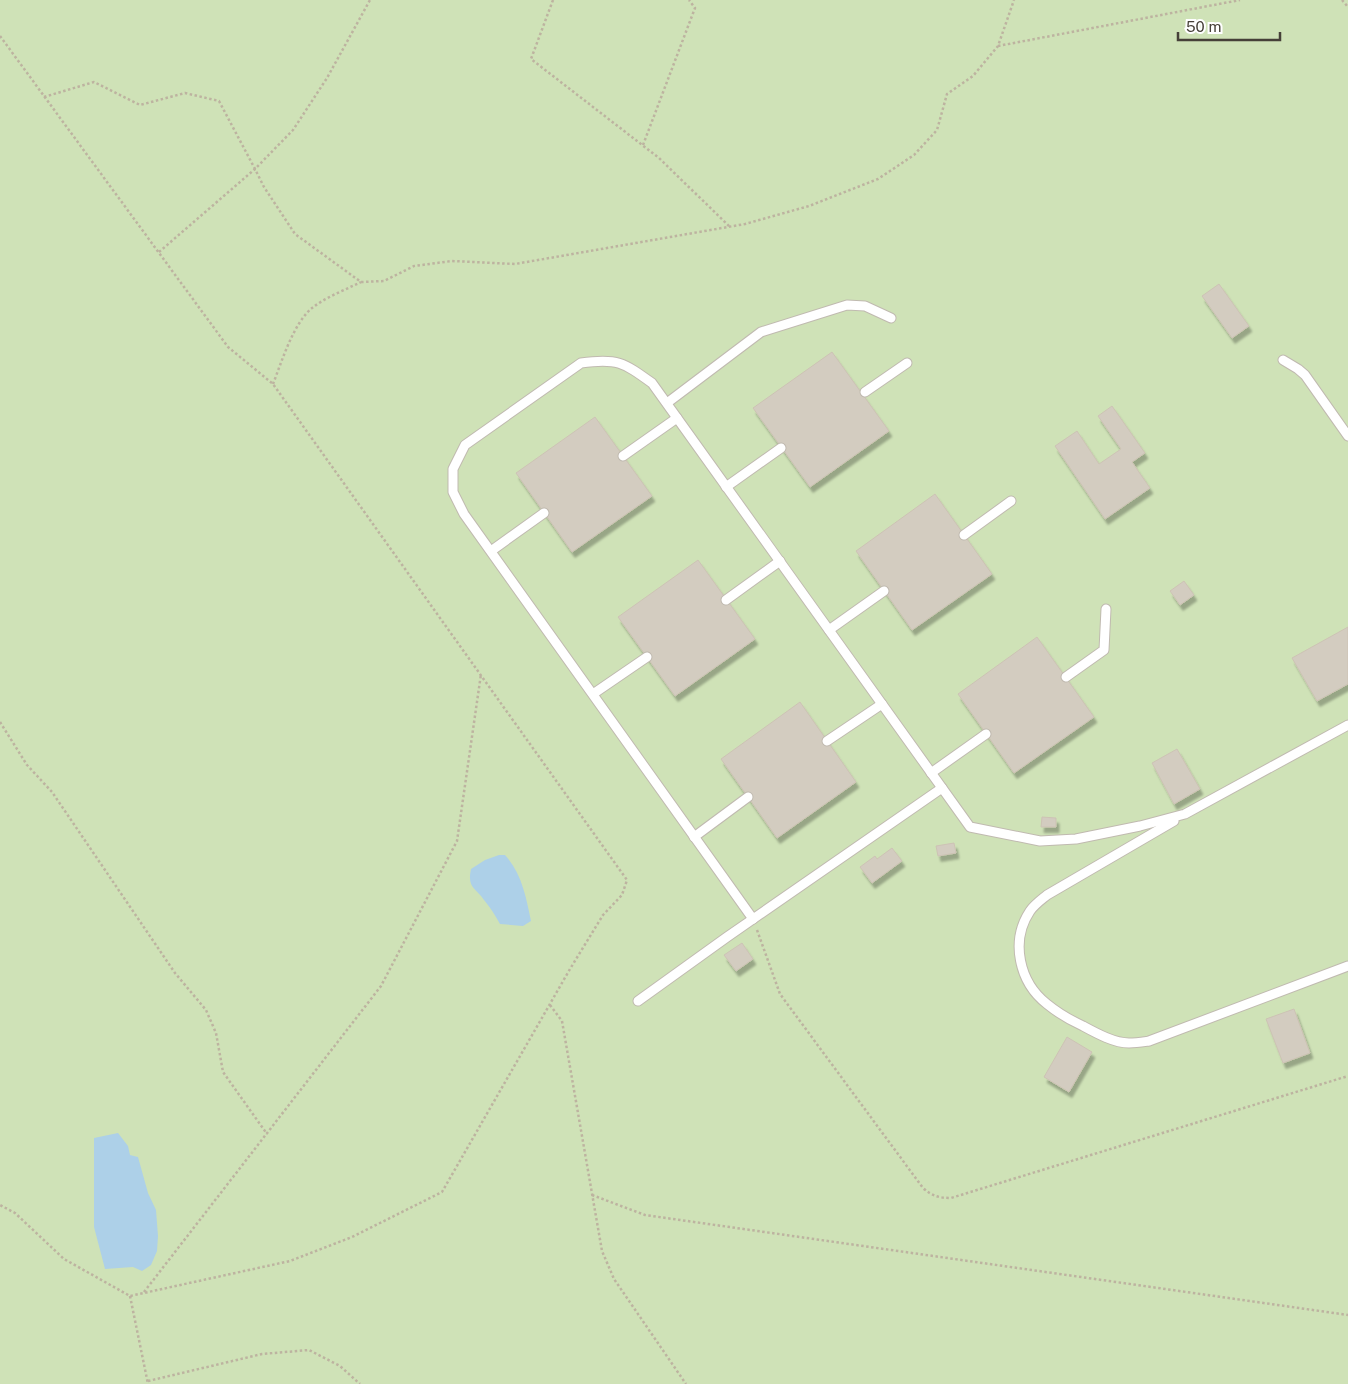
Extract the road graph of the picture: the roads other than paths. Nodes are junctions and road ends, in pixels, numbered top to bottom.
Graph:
1 (891, 318) dead end
2 (1283, 360) dead end
3 (907, 363) dead end
4 (865, 392) dead end
5 (667, 403) junction
6 (677, 418) junction
7 (1348, 436) edge
8 (781, 448) dead end
9 (623, 456) dead end
10 (726, 486) junction
11 (1010, 501) dead end
12 (544, 513) dead end
13 (964, 534) dead end
14 (491, 551) junction
15 (780, 561) junction
16 (884, 591) dead end
17 (726, 600) dead end
18 (1106, 609) dead end
19 (829, 630) junction
20 (647, 657) dead end
21 (1066, 677) dead end
22 (592, 694) junction
23 (882, 704) junction
24 (1348, 725) edge
25 (986, 734) dead end
26 (827, 741) dead end
27 (931, 773) junction
28 (942, 788) junction
29 (748, 797) dead end
30 (1186, 814) junction
31 (694, 837) junction
32 (753, 919) junction
33 (1348, 966) edge
34 (638, 1001) dead end

1 - 5 lane
2 - 7 lane
3 - 4 lane
5 - 6 lane
5 - 14 lane
6 - 9 lane
6 - 10 lane
8 - 10 lane
10 - 15 lane
11 - 13 lane
12 - 14 lane
14 - 22 lane
15 - 17 lane
15 - 19 lane
16 - 19 lane
18 - 21 lane
19 - 23 lane
20 - 22 lane
22 - 31 lane
23 - 26 lane
23 - 27 lane
24 - 30 lane
25 - 27 lane
27 - 28 lane
28 - 30 lane
28 - 32 lane
29 - 31 lane
30 - 33 lane
31 - 32 lane
32 - 34 lane

